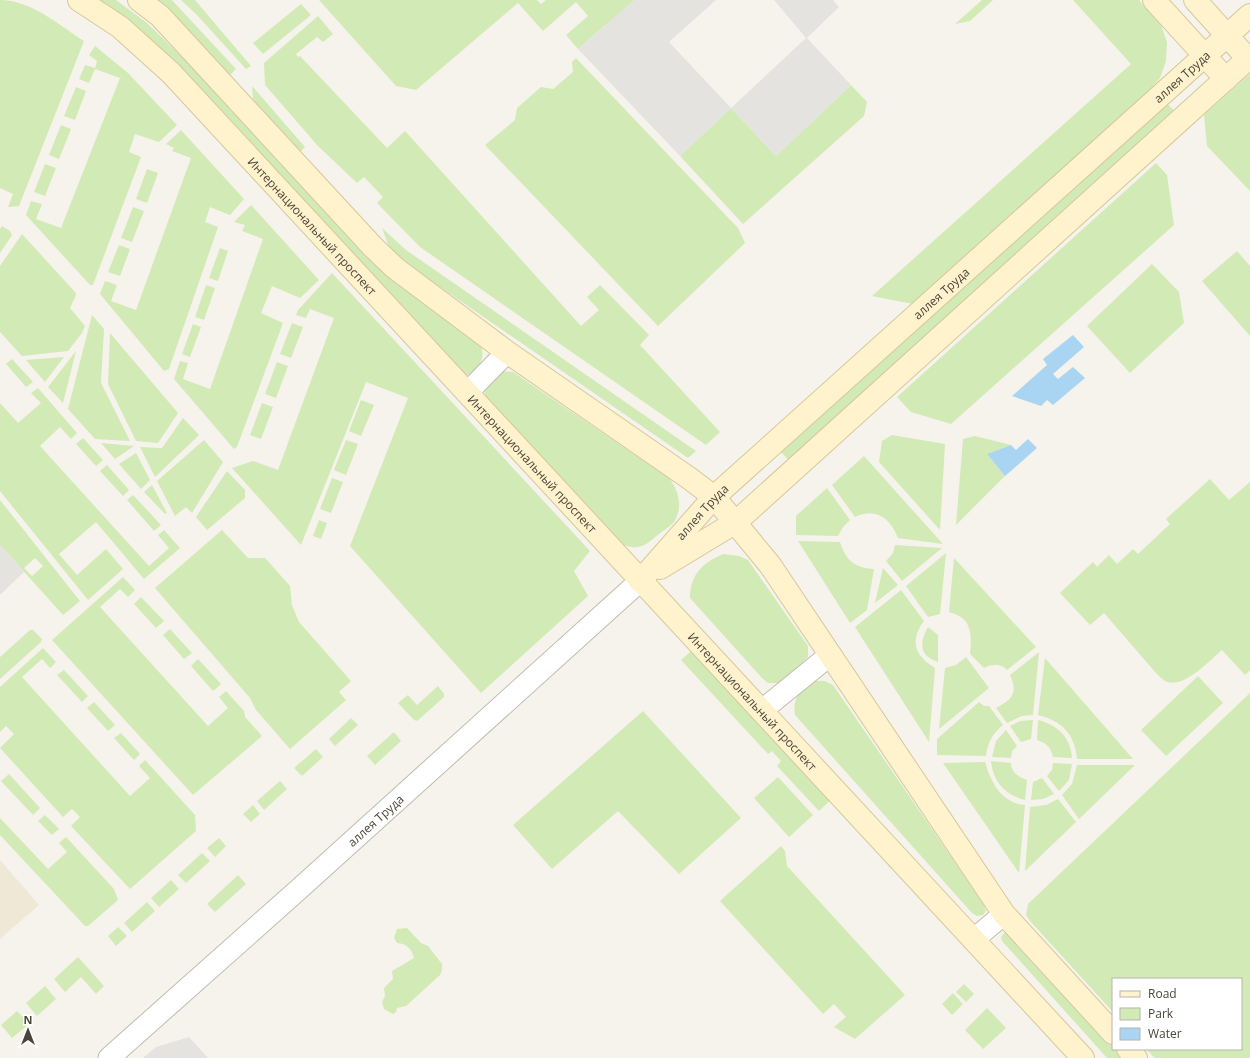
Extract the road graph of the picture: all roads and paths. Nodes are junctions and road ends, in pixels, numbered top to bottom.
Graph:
1 (79, 0) edge
2 (139, 0) edge
3 (1154, 0) edge
4 (1195, 0) edge
5 (1250, 15) edge
6 (1227, 36) junction
7 (1204, 56) junction
8 (1249, 58) edge
9 (1226, 79) junction
10 (507, 352) junction
11 (466, 393) junction
12 (714, 497) junction
13 (736, 522) junction
14 (640, 581) junction
15 (830, 655) junction
16 (761, 711) junction
17 (1004, 914) junction
18 (973, 940) junction
19 (1112, 1032) edge
20 (1129, 1050) edge
21 (109, 1058) edge
22 (1083, 1058) edge
23 (1136, 1058) edge

1 - 11 main road, Интернациональный проспект
2 - 10 main road
3 - 7 main road
4 - 6 main road
5 - 6 main road, аллея Труда
6 - 7 main road, аллея Труда
6 - 8 main road
7 - 9 main road
7 - 12 main road, аллея Труда
8 - 9 main road, аллея Труда
9 - 13 main road, аллея Труда
10 - 11 street
10 - 12 main road
11 - 14 main road, Интернациональный проспект
12 - 13 main road
12 - 14 main road, аллея Труда
13 - 14 main road, аллея Труда
13 - 15 main road
14 - 16 main road, Интернациональный проспект
14 - 21 street, аллея Труда
15 - 16 street
15 - 17 main road
16 - 18 main road, Интернациональный проспект
17 - 18 street
17 - 19 main road
18 - 22 main road, Интернациональный проспект
20 - 23 main road

